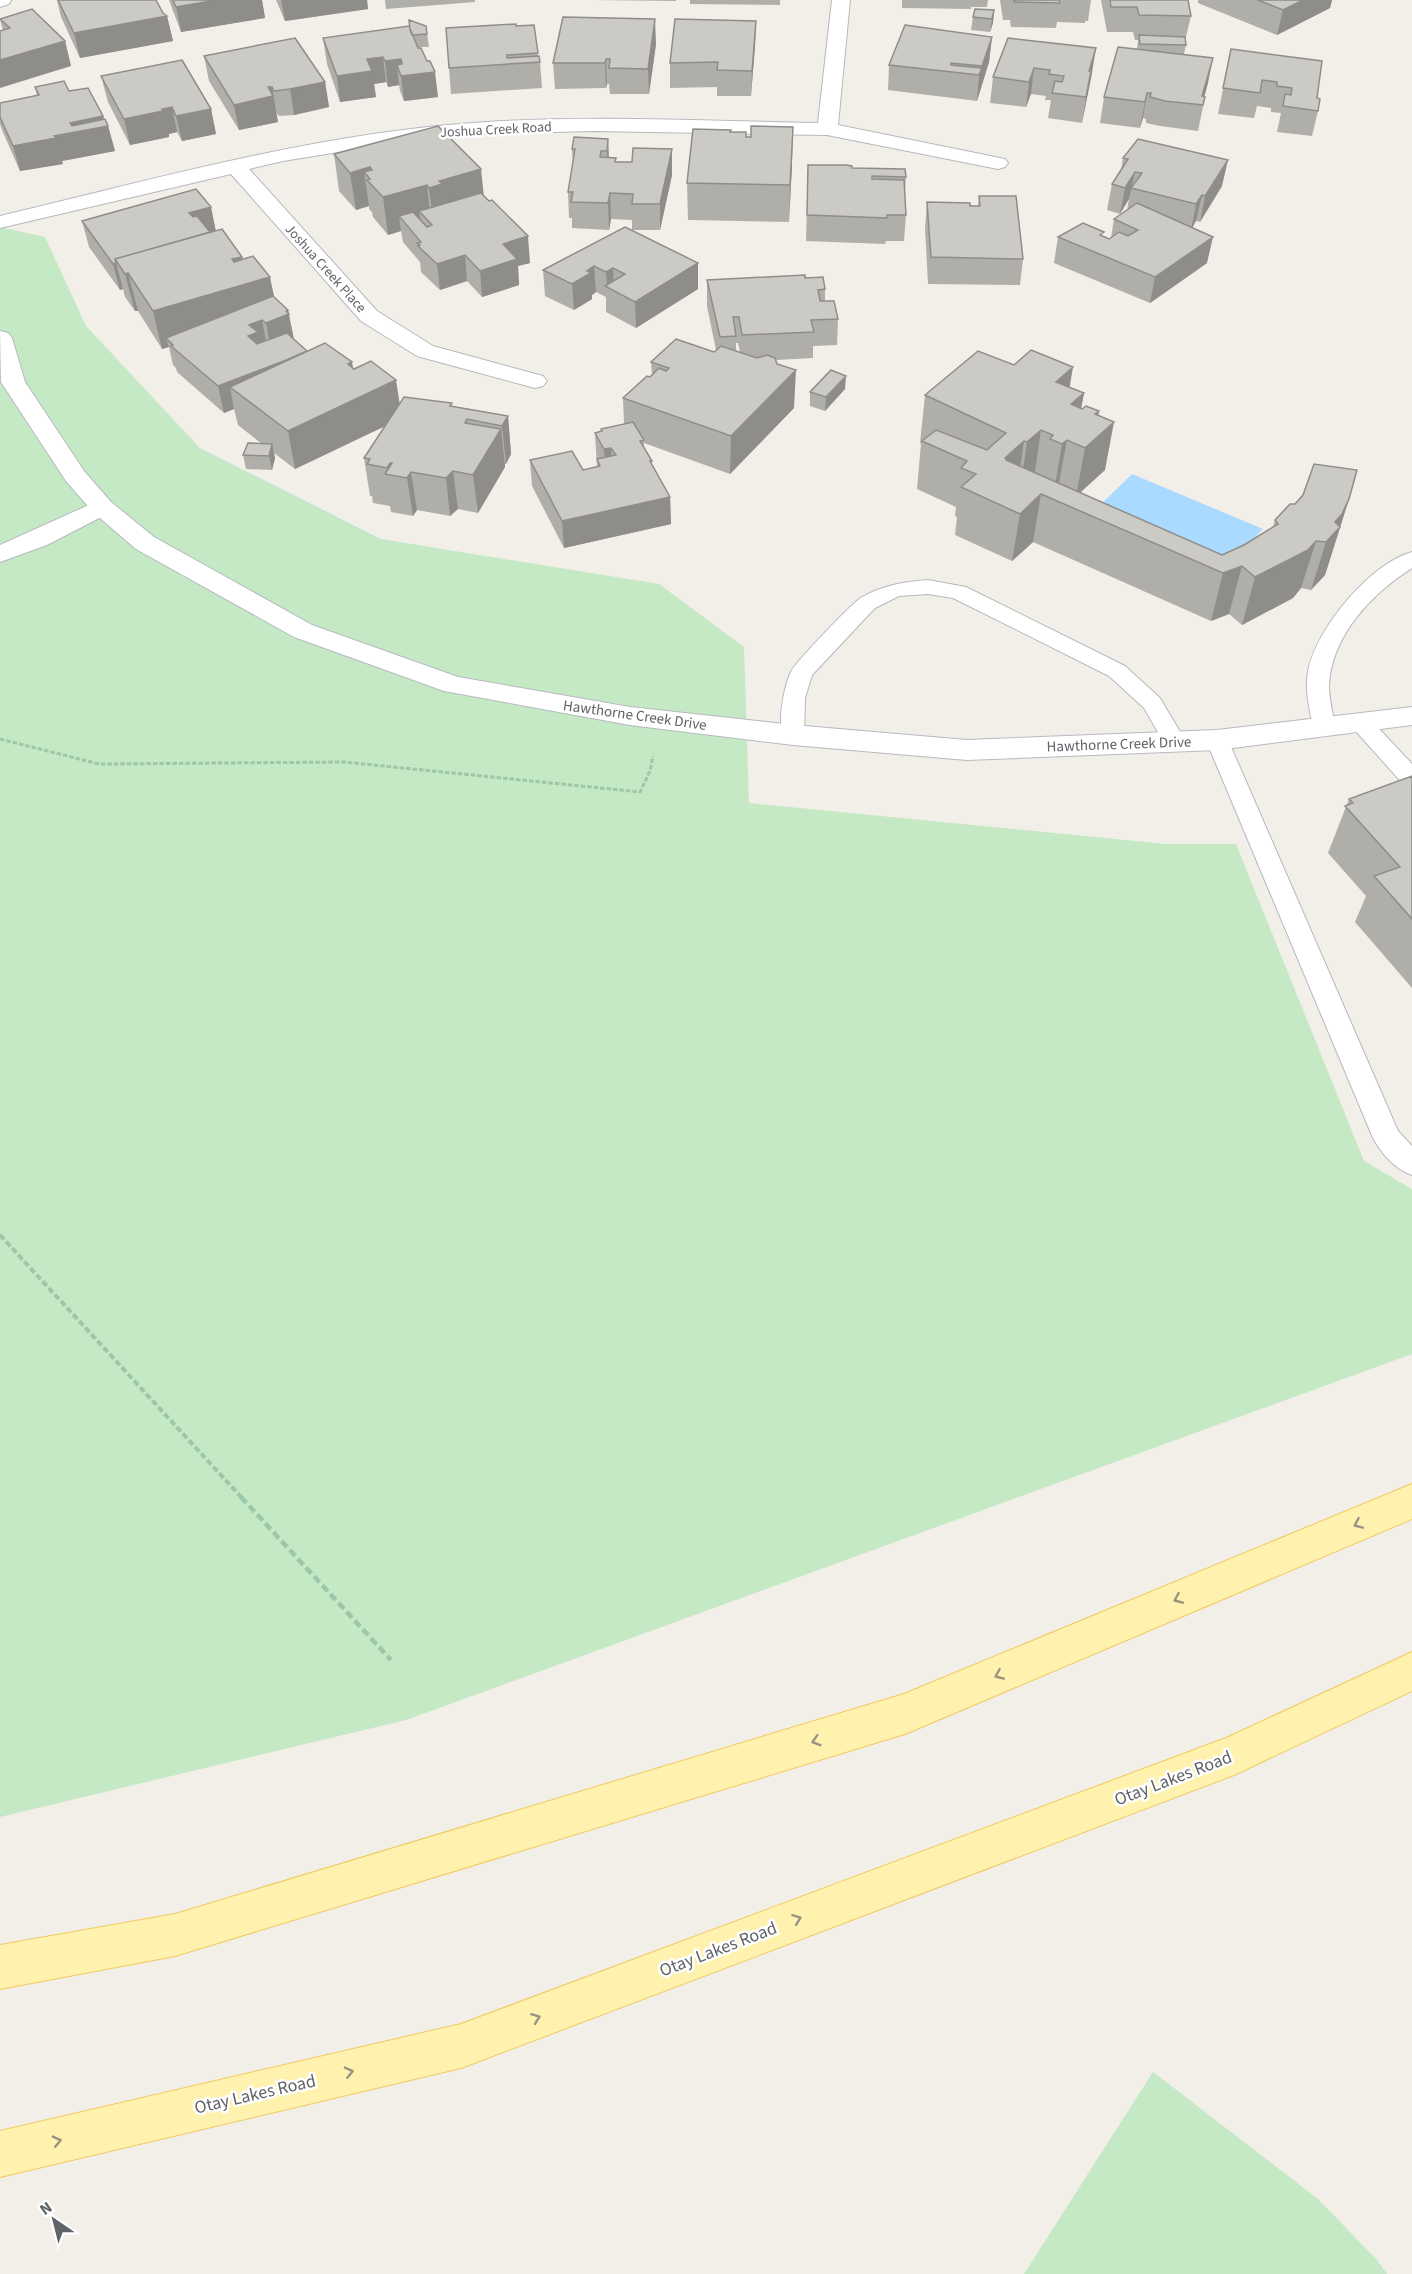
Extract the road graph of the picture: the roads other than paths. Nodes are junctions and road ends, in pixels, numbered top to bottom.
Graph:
1 (841, 0) edge
2 (827, 129) junction
3 (998, 163) dead end
4 (235, 166) junction
5 (0, 222) edge
6 (0, 338) edge
7 (535, 381) dead end
8 (102, 507) junction
9 (0, 554) edge
10 (1412, 559) edge
11 (1412, 716) edge
12 (1361, 723) junction
13 (1324, 727) junction
14 (793, 735) junction
15 (1217, 740) junction
16 (1175, 742) junction
17 (1412, 779) edge
18 (1412, 1164) edge
19 (1412, 1501) edge
20 (1412, 1671) edge
21 (0, 1967) edge
22 (0, 2154) edge

1 - 2 street
2 - 3 street, Joshua Creek Road
2 - 4 street, Joshua Creek Road
4 - 5 street, Joshua Creek Road
4 - 7 street, Joshua Creek Place
6 - 8 street, Hawthorne Creek Drive
8 - 9 street
8 - 14 street, Hawthorne Creek Drive
10 - 13 lane
11 - 12 street, Hawthorne Creek Drive
12 - 13 street, Hawthorne Creek Drive
12 - 17 lane
13 - 15 street, Hawthorne Creek Drive
14 - 16 street, Hawthorne Creek Drive
14 - 16 lane
15 - 16 street, Hawthorne Creek Drive
15 - 18 lane
19 -> 21 main road
22 -> 20 main road, Otay Lakes Road

